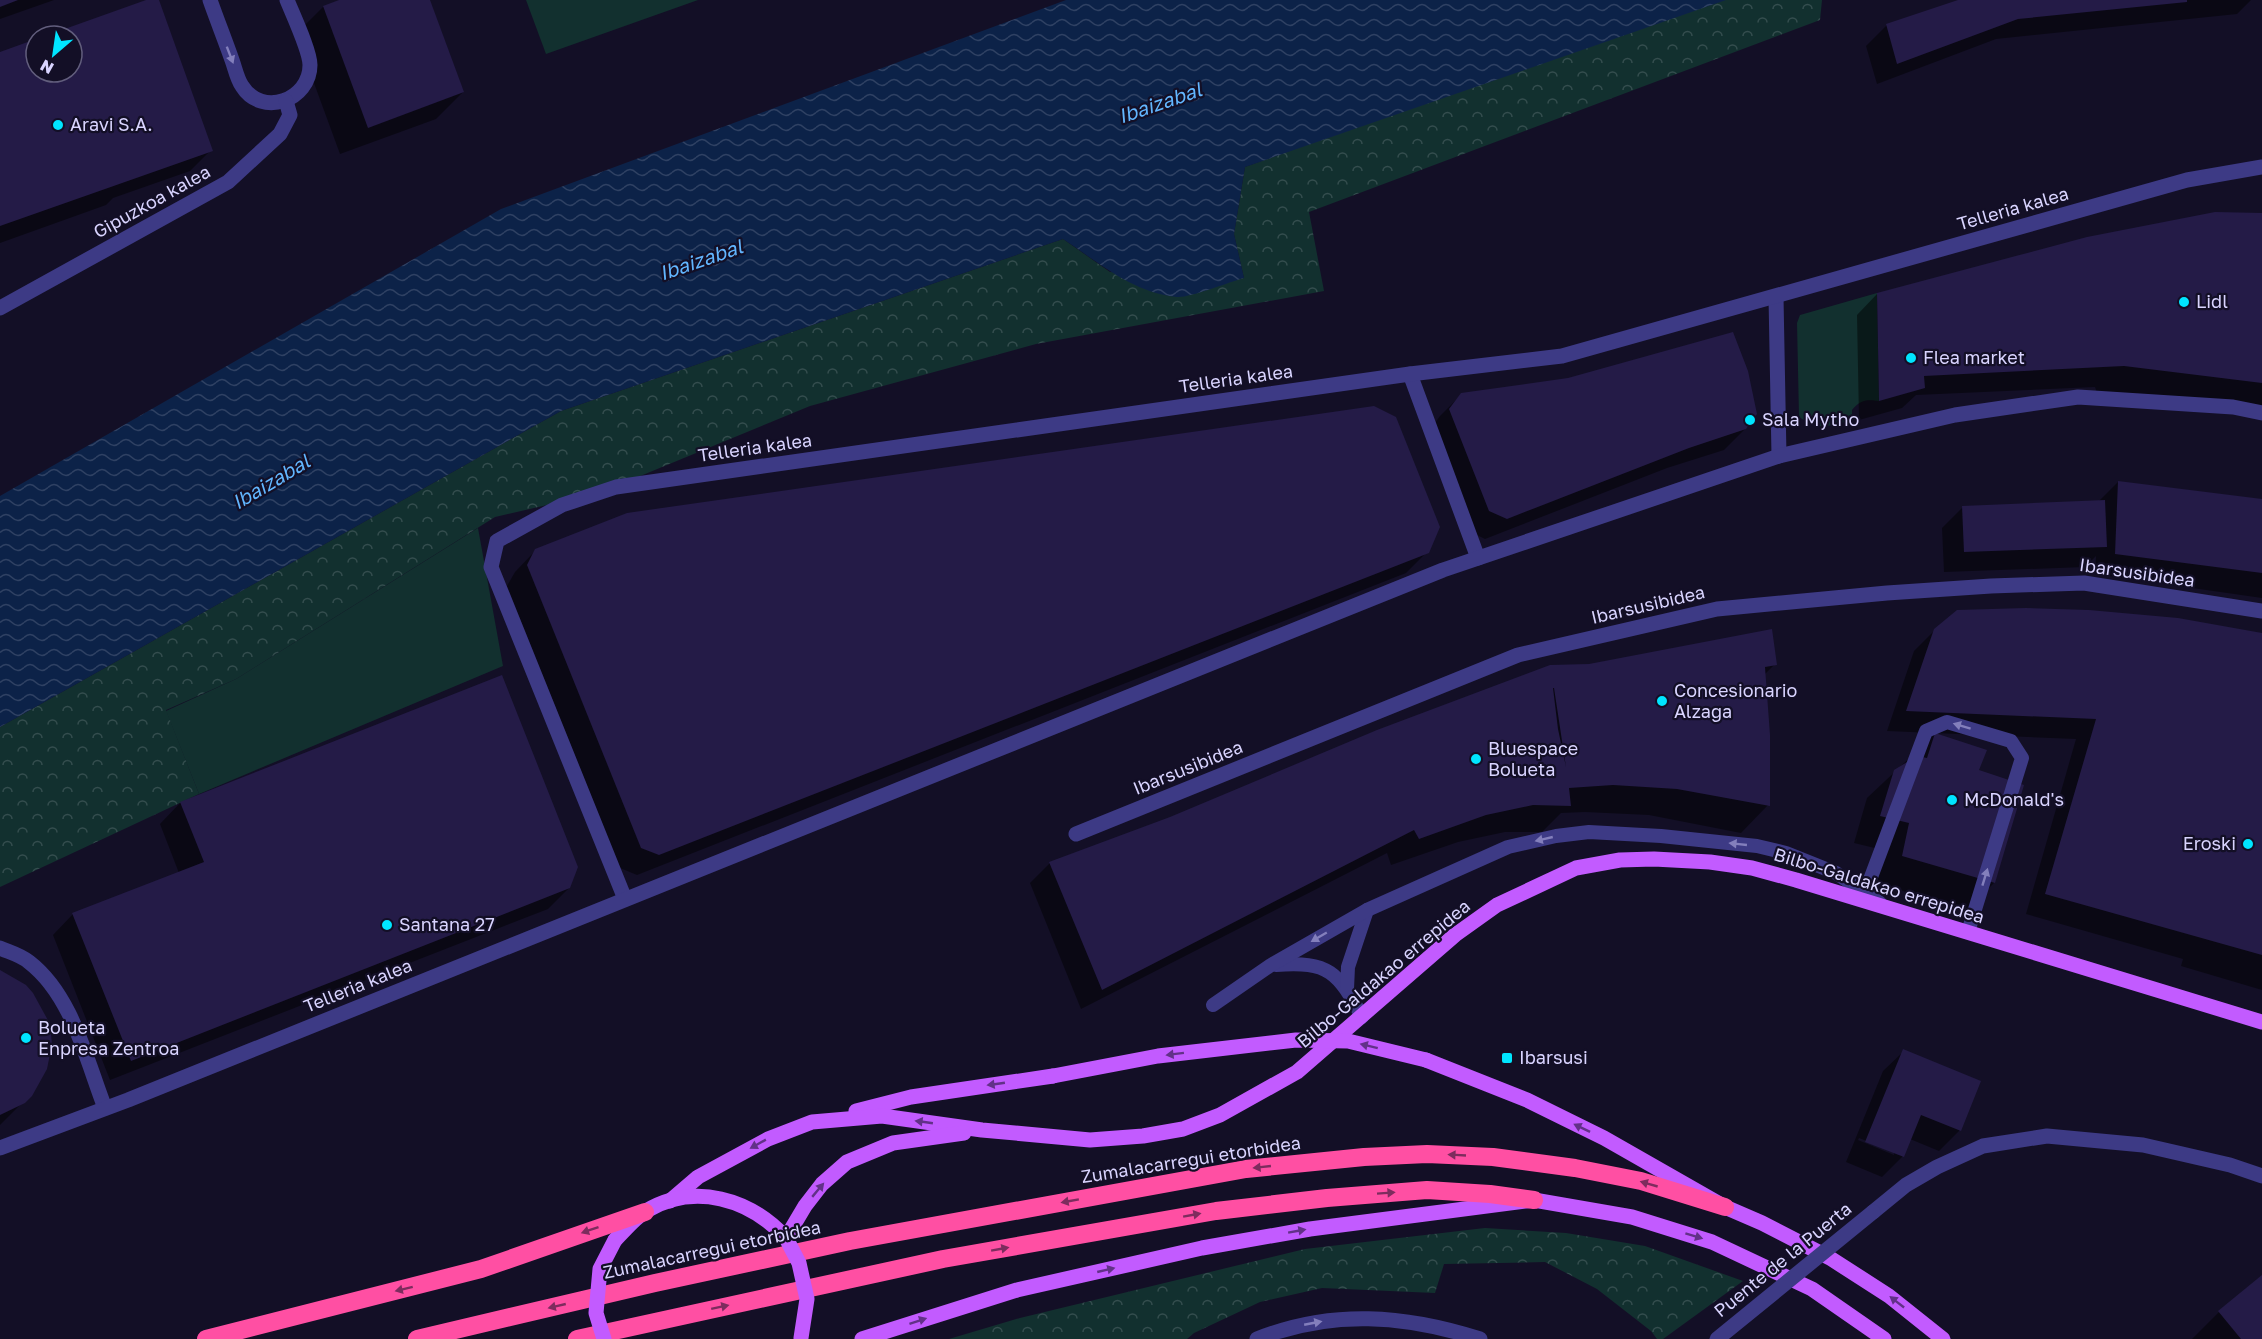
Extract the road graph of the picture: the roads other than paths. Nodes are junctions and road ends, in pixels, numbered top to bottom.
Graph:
1 (210, 0) edge
2 (287, 0) edge
3 (286, 101) junction
4 (2262, 167) edge
5 (1776, 297) junction
6 (0, 308) edge
7 (1410, 374) junction
8 (2262, 412) edge
9 (1779, 456) junction
10 (1478, 558) junction
11 (2262, 611) edge
12 (1076, 834) dead end
13 (1865, 893) junction
14 (625, 899) junction
15 (1886, 908) junction
16 (1367, 910) junction
17 (1968, 932) junction
18 (0, 948) edge
19 (1270, 965) junction
20 (1347, 989) junction
21 (1213, 1005) dead end
22 (1362, 1017) junction
23 (2262, 1022) edge
24 (105, 1108) junction
25 (812, 1122) junction
26 (982, 1130) junction
27 (0, 1148) edge
28 (2262, 1176) edge
29 (1534, 1200) junction
30 (670, 1201) junction
31 (1725, 1207) junction
32 (645, 1212) junction
33 (786, 1238) junction
34 (206, 1339) edge
35 (417, 1339) edge
36 (577, 1339) edge
37 (604, 1339) edge
38 (800, 1339) edge
39 (862, 1339) edge
40 (1257, 1339) edge
41 (1480, 1339) edge
42 (1717, 1339) edge
43 (1884, 1339) edge
44 (1943, 1339) edge

1 -> 3 street
2 - 3 street
3 - 6 street, Gipuzkoa kalea
4 - 5 street, Telleria kalea
5 - 7 street, Telleria kalea
5 - 9 street
7 - 10 street
7 - 14 street, Telleria kalea
8 - 9 street, Telleria kalea
9 - 10 street, Telleria kalea
10 - 14 street, Telleria kalea
11 - 12 street, Ibarsusibidea
13 - 15 lane
13 -> 16 lane
17 -> 13 lane
14 - 24 street, Telleria kalea
15 - 17 main road, Bilbo-Galdakao errepidea
15 - 22 main road, Bilbo-Galdakao errepidea
16 -> 19 lane
16 - 20 lane
17 - 23 main road, Bilbo-Galdakao errepidea
18 - 24 street
19 - 20 lane
19 - 21 lane
20 - 22 lane
22 - 26 main road, Bilbo-Galdakao errepidea
24 - 27 street, Telleria kalea
26 -> 25 main road, Bilbo-Galdakao errepidea
25 -> 30 main road, Bilbo-Galdakao errepidea
31 -> 25 main road, bridge
33 -> 26 main road, Bilbo-Galdakao errepidea
28 - 42 street, Puente de la Puerta, bridge
36 -> 29 highway
39 -> 29 main road
29 -> 43 main road
30 - 32 main road
30 - 33 main road
31 -> 35 highway, Zumalacarregui etorbidea
44 -> 31 main road, Zumalacarregui etorbidea
32 -> 34 highway
32 - 37 main road, bridge
33 - 38 main road, bridge
40 -> 41 street

